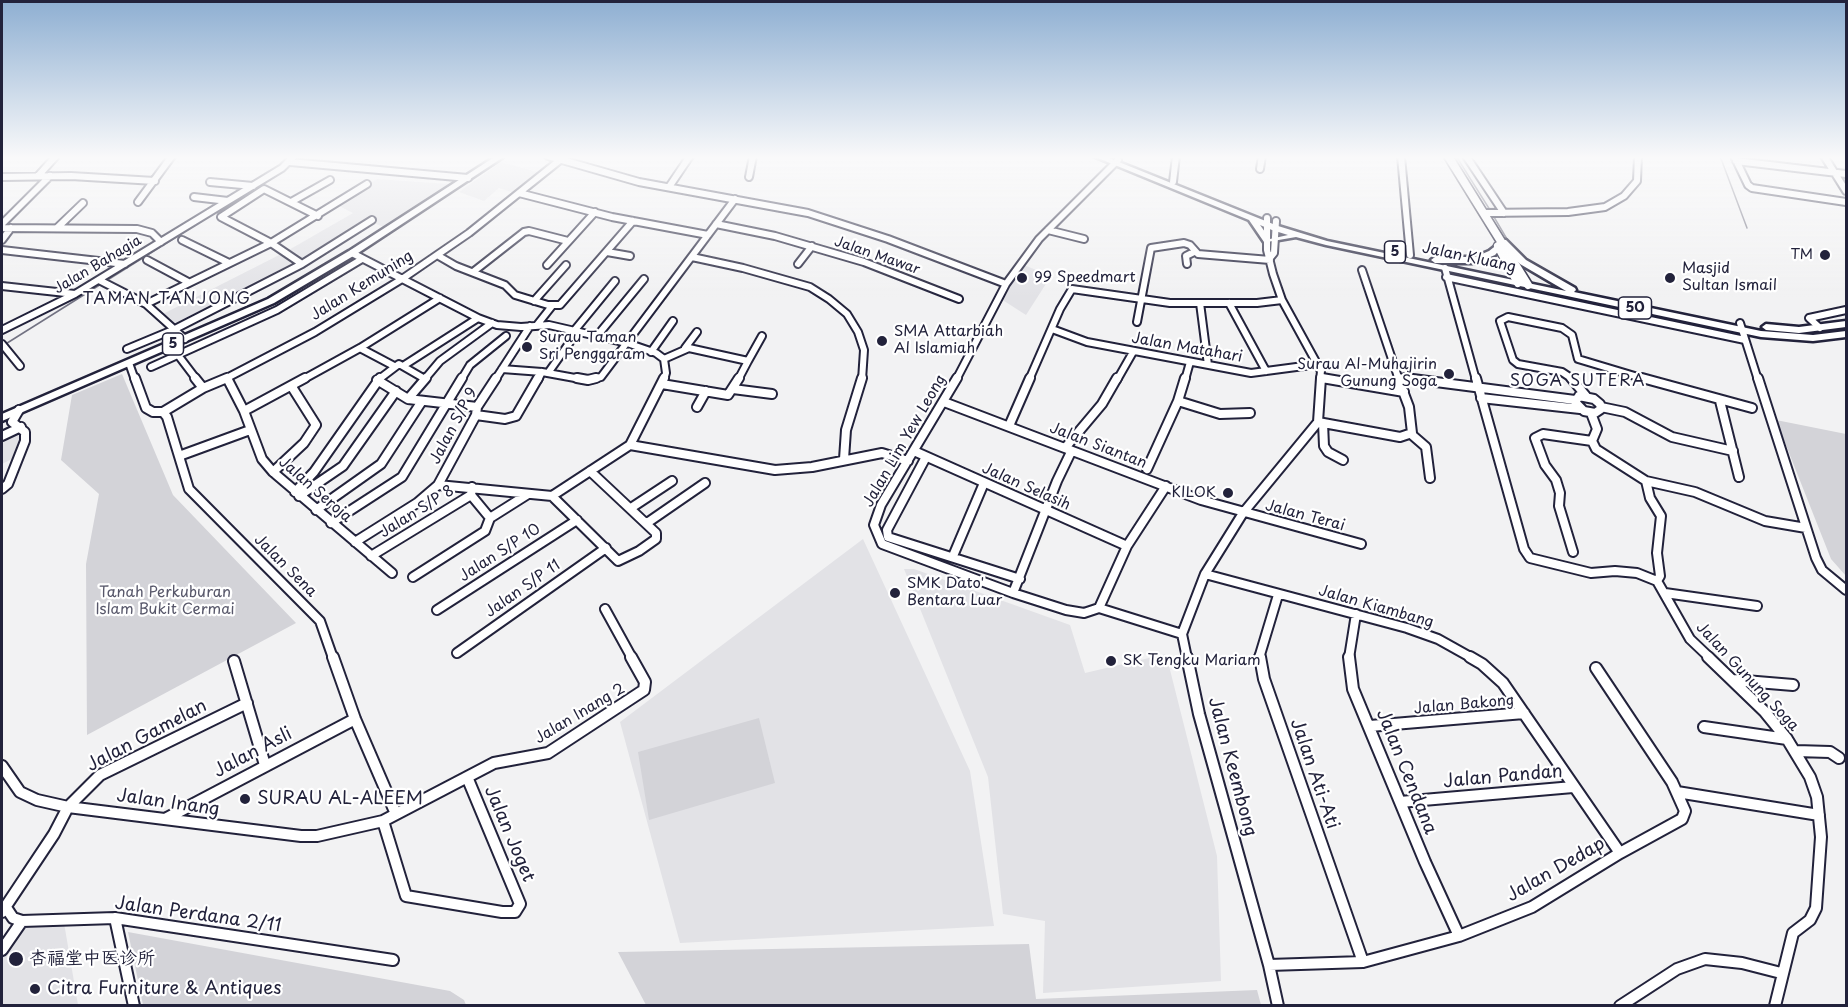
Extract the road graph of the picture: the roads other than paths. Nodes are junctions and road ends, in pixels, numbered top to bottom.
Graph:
1 (24, 203) edge
2 (83, 203) dead end
3 (225, 203) edge
4 (243, 203) edge
5 (293, 203) edge
6 (338, 203) edge
7 (430, 203) edge
8 (506, 203) edge
9 (552, 203) edge
10 (732, 203) edge
11 (756, 203) edge
12 (1073, 203) edge
13 (1215, 203) edge
14 (1224, 203) edge
15 (1405, 203) edge
16 (1473, 203) edge
17 (1478, 203) edge
18 (1497, 203) edge
19 (1614, 203) edge
20 (595, 212) junction
21 (1484, 213) junction
22 (1504, 213) junction
23 (1241, 214) junction
24 (318, 216) junction
25 (372, 220) dead end
26 (633, 221) junction
27 (1272, 223) junction
28 (716, 224) junction
29 (2, 226) edge
30 (12, 228) junction
31 (57, 228) junction
32 (1048, 230) junction
33 (708, 235) junction
34 (2, 240) edge
35 (182, 240) dead end
36 (1084, 240) dead end
37 (1271, 240) junction
38 (161, 242) junction
39 (568, 242) junction
40 (271, 243) junction
41 (1326, 243) junction
42 (1501, 245) junction
43 (812, 246) junction
44 (2, 250) edge
45 (607, 252) junction
46 (1194, 252) junction
47 (352, 253) junction
48 (437, 255) junction
49 (1410, 255) junction
50 (630, 256) dead end
51 (692, 257) junction
52 (362, 259) junction
53 (1269, 259) junction
54 (1428, 259) junction
55 (147, 260) dead end
56 (229, 263) junction
57 (126, 264) junction
58 (302, 264) junction
59 (547, 264) dead end
60 (798, 264) dead end
61 (1187, 264) dead end
62 (566, 265) dead end
63 (1362, 270) dead end
64 (473, 272) junction
65 (1446, 272) junction
66 (402, 279) junction
67 (644, 279) dead end
68 (615, 281) dead end
69 (104, 282) junction
70 (188, 282) junction
71 (1522, 282) junction
72 (1006, 284) junction
73 (2, 286) edge
74 (1572, 290) junction
75 (75, 294) junction
76 (440, 298) junction
77 (959, 299) dead end
78 (1143, 300) junction
79 (1282, 300) junction
80 (534, 301) junction
81 (1200, 303) junction
82 (1229, 303) junction
83 (146, 304) junction
84 (552, 306) junction
85 (1846, 310) edge
86 (478, 318) junction
87 (673, 321) dead end
88 (1137, 322) dead end
89 (492, 323) junction
90 (1846, 324) edge
91 (534, 326) junction
92 (1741, 327) junction
93 (1820, 328) junction
94 (175, 329) junction
95 (1052, 329) junction
96 (2, 330) edge
97 (574, 331) junction
98 (697, 332) dead end
99 (1846, 334) edge
100 (506, 336) dead end
101 (597, 336) junction
102 (762, 336) dead end
103 (185, 339) junction
104 (1745, 340) junction
105 (570, 342) dead end
106 (627, 343) junction
107 (3, 345) edge
108 (360, 348) junction
109 (685, 348) junction
110 (127, 349) dead end
111 (651, 352) junction
112 (1133, 352) junction
113 (178, 355) junction
114 (664, 359) junction
115 (748, 362) junction
116 (1190, 362) junction
117 (129, 363) junction
118 (1319, 364) junction
119 (1208, 365) junction
120 (20, 366) dead end
121 (394, 366) junction
122 (403, 366) junction
123 (151, 367) dead end
124 (502, 369) junction
125 (1266, 371) junction
126 (545, 373) junction
127 (227, 378) junction
128 (1322, 378) junction
129 (1397, 378) junction
130 (425, 379) junction
131 (377, 380) junction
132 (662, 384) junction
133 (292, 387) junction
134 (203, 388) junction
135 (733, 389) junction
136 (1479, 389) junction
137 (706, 391) junction
138 (396, 392) junction
139 (1404, 392) junction
140 (772, 394) dead end
141 (1586, 396) junction
142 (1481, 398) junction
143 (408, 399) junction
144 (1575, 400) junction
145 (422, 401) junction
146 (1178, 401) junction
147 (1720, 401) junction
148 (944, 402) junction
149 (446, 404) junction
150 (477, 407) junction
151 (697, 407) dead end
152 (1601, 407) junction
153 (1752, 408) dead end
154 (1580, 409) junction
155 (244, 411) junction
156 (163, 412) junction
157 (8, 413) edge
158 (1250, 413) dead end
159 (1592, 413) junction
160 (477, 415) junction
161 (1320, 422) junction
162 (1009, 426) junction
163 (21, 427) junction
164 (250, 429) junction
165 (1411, 434) junction
166 (2, 436) edge
167 (1592, 441) junction
168 (630, 445) junction
169 (1068, 450) junction
170 (914, 451) junction
171 (1733, 451) junction
172 (179, 456) junction
173 (926, 457) junction
174 (844, 459) junction
175 (1343, 460) dead end
176 (908, 461) junction
177 (1147, 469) dead end
178 (590, 471) junction
179 (273, 472) junction
180 (1739, 477) dead end
181 (1430, 478) dead end
182 (672, 481) dead end
183 (1646, 481) junction
184 (705, 483) dead end
185 (984, 483) junction
186 (438, 484) junction
187 (1166, 486) junction
188 (2, 489) edge
189 (471, 491) junction
190 (297, 494) junction
191 (528, 494) junction
192 (552, 496) junction
193 (632, 508) junction
194 (316, 510) junction
195 (1046, 512) junction
196 (1243, 513) junction
197 (490, 518) junction
198 (577, 520) junction
199 (331, 523) junction
200 (647, 523) junction
201 (1806, 528) junction
202 (355, 542) junction
203 (1361, 544) dead end
204 (1127, 546) junction
205 (606, 548) junction
206 (1573, 552) dead end
207 (371, 556) junction
208 (953, 556) junction
209 (392, 573) dead end
210 (1205, 574) junction
211 (412, 577) dead end
212 (1020, 579) junction
213 (1657, 581) junction
214 (1846, 590) edge
215 (1014, 593) junction
216 (1665, 593) junction
217 (1278, 595) junction
218 (1757, 606) dead end
219 (1099, 608) junction
220 (606, 609) dead end
221 (437, 610) dead end
222 (1356, 614) junction
223 (1182, 634) junction
224 (457, 653) dead end
225 (234, 662) dead end
226 (1596, 668) dead end
227 (1733, 680) junction
228 (1793, 685) dead end
229 (247, 703) junction
230 (1524, 713) junction
231 (355, 719) junction
232 (1370, 726) junction
233 (1704, 727) dead end
234 (1788, 739) junction
235 (1796, 751) junction
236 (509, 758) joint
237 (1839, 758) dead end
238 (265, 765) junction
239 (2, 767) edge
240 (467, 777) junction
241 (1573, 787) junction
242 (1677, 792) junction
243 (1400, 802) junction
244 (68, 807) junction
245 (396, 814) junction
246 (1819, 814) junction
247 (167, 818) junction
248 (383, 821) junction
249 (1620, 853) junction
250 (3, 909) edge
251 (115, 918) junction
252 (22, 921) junction
253 (1459, 936) junction
254 (2, 950) edge
255 (393, 960) dead end
256 (1363, 962) junction
257 (1269, 964) junction
258 (1781, 973) junction
259 (134, 1005) edge
260 (1278, 1005) edge
261 (1620, 1005) edge
262 (1775, 1005) edge

1 - 29 street
2 - 31 street
3 - 38 street, Jalan Bahagia
4 - 40 street
5 - 24 street
6 - 24 street
7 - 47 highway, 5
8 - 48 street, Jalan Kemuning
9 - 20 street
10 - 28 street
11 - 72 street
12 - 32 street, Jalan Lim Yew Leong
13 - 23 highway, Jalan Kluang / 5
14 - 27 highway, Jalan Kluang / 5
15 - 49 street
16 - 42 main road
17 - 21 main road
18 - 22 street
19 - 22 street
20 - 26 street
20 - 39 street
21 - 22 street
21 - 42 main road
23 - 27 highway, Jalan Kluang / 5
23 - 37 highway
24 - 40 street
25 - 58 street
26 - 33 street
26 - 45 street, Jalan S/P 9
27 - 37 street
27 - 41 highway, Jalan Kluang / 5
27 - 49 highway, Jalan Kluang / 5
28 - 33 street
28 - 43 street, Jalan Mawar
29 - 30 street
30 - 31 street
30 - 34 street
31 - 38 street
32 - 36 street
32 - 72 street, Jalan Lim Yew Leong
33 - 51 street
35 - 56 street
37 - 41 highway
37 - 53 street
38 - 57 street, Jalan Bahagia
39 - 59 street
39 - 64 street
40 - 56 street
40 - 58 street
41 - 65 highway, Jalan Kluang / 5
42 - 54 highway
42 - 71 main road
42 - 74 highway
43 - 60 street
43 - 77 street, Jalan Mawar
44 - 57 street
45 - 50 street
45 - 84 street, Jalan S/P 9
46 - 53 street
46 - 61 street
46 - 78 street
47 - 52 street
47 - 103 highway, 5
48 - 64 street
48 - 66 street, Jalan Kemuning
49 - 54 highway, Jalan Kluang / 5
51 - 106 street
51 - 174 street
52 - 66 street
52 - 113 street
53 - 79 street
54 - 71 highway, Jalan Kluang / 5
55 - 70 street
56 - 70 street
57 - 69 street, Jalan Bahagia
58 - 94 street
62 - 80 street
63 - 129 street
64 - 80 street
65 - 71 highway, Jalan Kluang / 5
65 - 104 street
65 - 136 street
66 - 76 street
66 - 127 street, Jalan Kemuning
67 - 101 street
68 - 97 street
69 - 75 street, Jalan Bahagia
69 - 83 street
70 - 83 street
71 - 74 highway, Jalan Kluang / 50
71 - 92 highway, Jalan Kluang / 50
72 - 148 street, Jalan Lim Yew Leong
73 - 75 street
74 - 92 highway, Jalan Kluang / 50
75 - 96 street, Jalan Bahagia
76 - 86 street
76 - 108 street
78 - 81 street
78 - 88 street
78 - 95 street
79 - 82 street
79 - 118 street
80 - 84 street
81 - 82 street
81 - 119 street
82 - 125 street
83 - 94 street
84 - 91 street, Jalan S/P 9
85 - 93 street
86 - 89 street
86 - 122 street
87 - 111 street
89 - 91 street
89 - 130 street
90 - 93 highway, Jalan Kluang / 50
91 - 97 street
91 - 124 street, Jalan S/P 9
92 - 93 highway, Jalan Kluang / 50
92 - 99 highway, Jalan Kluang / 50
92 - 104 street
94 - 103 street
94 - 110 street
95 - 112 street, Jalan Matahari
95 - 162 street
97 - 101 street
98 - 109 street
100 - 149 street
101 - 106 street
102 - 115 street
103 - 117 highway, 5
104 - 201 street
105 - 126 street
106 - 111 street
106 - 126 street
107 - 120 street
108 - 121 street
108 - 133 street
109 - 114 street
109 - 115 street
111 - 114 street
112 - 116 street, Jalan Matahari
112 - 169 street
113 - 123 street
113 - 134 street
114 - 132 street
115 - 135 street
116 - 119 street, Jalan Matahari
116 - 146 street
117 - 156 street
117 - 157 highway, 5
118 - 125 street, Jalan Matahari
118 - 128 street
119 - 125 street, Jalan Matahari
121 - 122 street
121 - 131 street
122 - 130 street
124 - 126 street
124 - 150 street, Jalan S/P 9
126 - 160 street
127 - 134 street, Jalan Kemuning
127 - 155 street, Jalan Seroja
128 - 139 street
128 - 161 street
129 - 136 street
129 - 139 street
130 - 143 street
131 - 138 street
131 - 190 street
132 - 137 street
132 - 168 street
133 - 155 street
133 - 179 street
134 - 156 street, Jalan Kemuning
135 - 137 street
135 - 140 street
136 - 142 street
136 - 144 street
137 - 151 street
138 - 143 street
138 - 190 street
139 - 165 street
141 - 144 street
141 - 147 street
141 - 152 street
142 - 154 street
142 - 213 street
143 - 145 street
144 - 154 street
145 - 149 street
145 - 194 street
146 - 158 street
146 - 177 street
147 - 153 street
147 - 171 street
148 - 162 street, Jalan Siantan
148 - 170 street, Jalan Lim Yew Leong
149 - 150 street
149 - 199 street
150 - 160 street, Jalan S/P 9
152 - 159 street
152 - 171 street
154 - 159 street
155 - 164 street, Jalan Seroja
156 - 172 street, Jalan Sena
157 - 163 street
159 - 167 street
160 - 186 street, Jalan S/P 9
161 - 165 street
161 - 175 street
161 - 196 street
162 - 169 street, Jalan Siantan
163 - 166 street
163 - 188 street
164 - 172 street
164 - 179 street, Jalan Seroja
165 - 181 street
167 - 183 street
167 - 206 street
168 - 174 street
168 - 178 street
169 - 187 street, Jalan Siantan
169 - 195 street
170 - 173 street, Jalan Selasih
170 - 176 street, Jalan Lim Yew Leong
171 - 180 street
172 - 231 street, Jalan Sena
173 - 185 street, Jalan Selasih
173 - 208 street
174 - 176 street
176 - 215 street, Jalan Lim Yew Leong
178 - 192 street
178 - 193 street
179 - 190 street, Jalan Seroja
182 - 193 street
183 - 201 street
183 - 213 street
184 - 200 street
185 - 195 street, Jalan Selasih
185 - 208 street
186 - 189 street
186 - 202 street, Jalan S/P 9
187 - 196 street, Jalan Siantan
187 - 204 street
189 - 191 street
189 - 197 street
189 - 207 street, Jalan S/P 8
190 - 194 street, Jalan Seroja
191 - 192 street
191 - 197 street
192 - 198 street
193 - 200 street
194 - 199 street, Jalan Seroja
195 - 204 street, Jalan Selasih
195 - 212 street
196 - 203 street, Jalan Terai
196 - 210 street
197 - 211 street
198 - 205 street
198 - 221 street, Jalan S/P 10
199 - 202 street, Jalan Seroja
200 - 205 street
201 - 214 street
202 - 207 street, Jalan Seroja
204 - 219 street
205 - 224 street, Jalan S/P 11
207 - 209 street, Jalan Seroja
208 - 212 street
210 - 217 street, Jalan Kiambang
210 - 223 street
212 - 215 street
213 - 216 street, Jalan Gunung Soga
215 - 219 street, Jalan Lim Yew Leong
216 - 218 street
216 - 227 street, Jalan Gunung Soga
217 - 222 street, Jalan Kiambang
217 - 256 street, Jalan Ati-Ati
219 - 223 street, Jalan Lim Yew Leong
220 - 236 street, Jalan Inang 2
222 - 230 street, Jalan Kiambang
222 - 232 street, Jalan Cendana
223 - 257 street, Jalan Keembong
225 - 229 street
226 - 242 street, Jalan Dedap
227 - 228 street
227 - 234 street, Jalan Gunung Soga
229 - 238 street
229 - 244 street, Jalan Gamelan
230 - 232 street, Jalan Bakong
230 - 241 street, Jalan Kiambang
231 - 238 street, Jalan Asli
231 - 245 street, Jalan Sena
232 - 243 street, Jalan Cendana
233 - 234 street
234 - 235 street, Jalan Gunung Soga
235 - 237 street
235 - 246 street, Jalan Gunung Soga
236 - 240 street, Jalan Inang
238 - 247 street, Jalan Asli
239 - 244 street, Jalan Inang
240 - 245 street, Jalan Inang
240 - 248 street, Jalan Joget
241 - 243 street, Jalan Pandan
241 - 249 street, Jalan Kiambang
242 - 246 street
242 - 249 street, Jalan Dedap
243 - 253 street, Jalan Cendana
244 - 247 street, Jalan Inang
244 - 250 street, Jalan Gamelan
245 - 248 street, Jalan Inang
246 - 258 street, Jalan Gunung Soga
247 - 248 street, Jalan Inang
249 - 253 street, Jalan Dedap
250 - 252 street
251 - 252 street, Jalan Perdana 2/11
251 - 255 street, Jalan Perdana 2/11
251 - 259 street
252 - 254 street
253 - 256 street, Jalan Dedap
256 - 257 street, Jalan Dedap
257 - 260 street, Jalan Keembong
258 - 261 street
258 - 262 street

